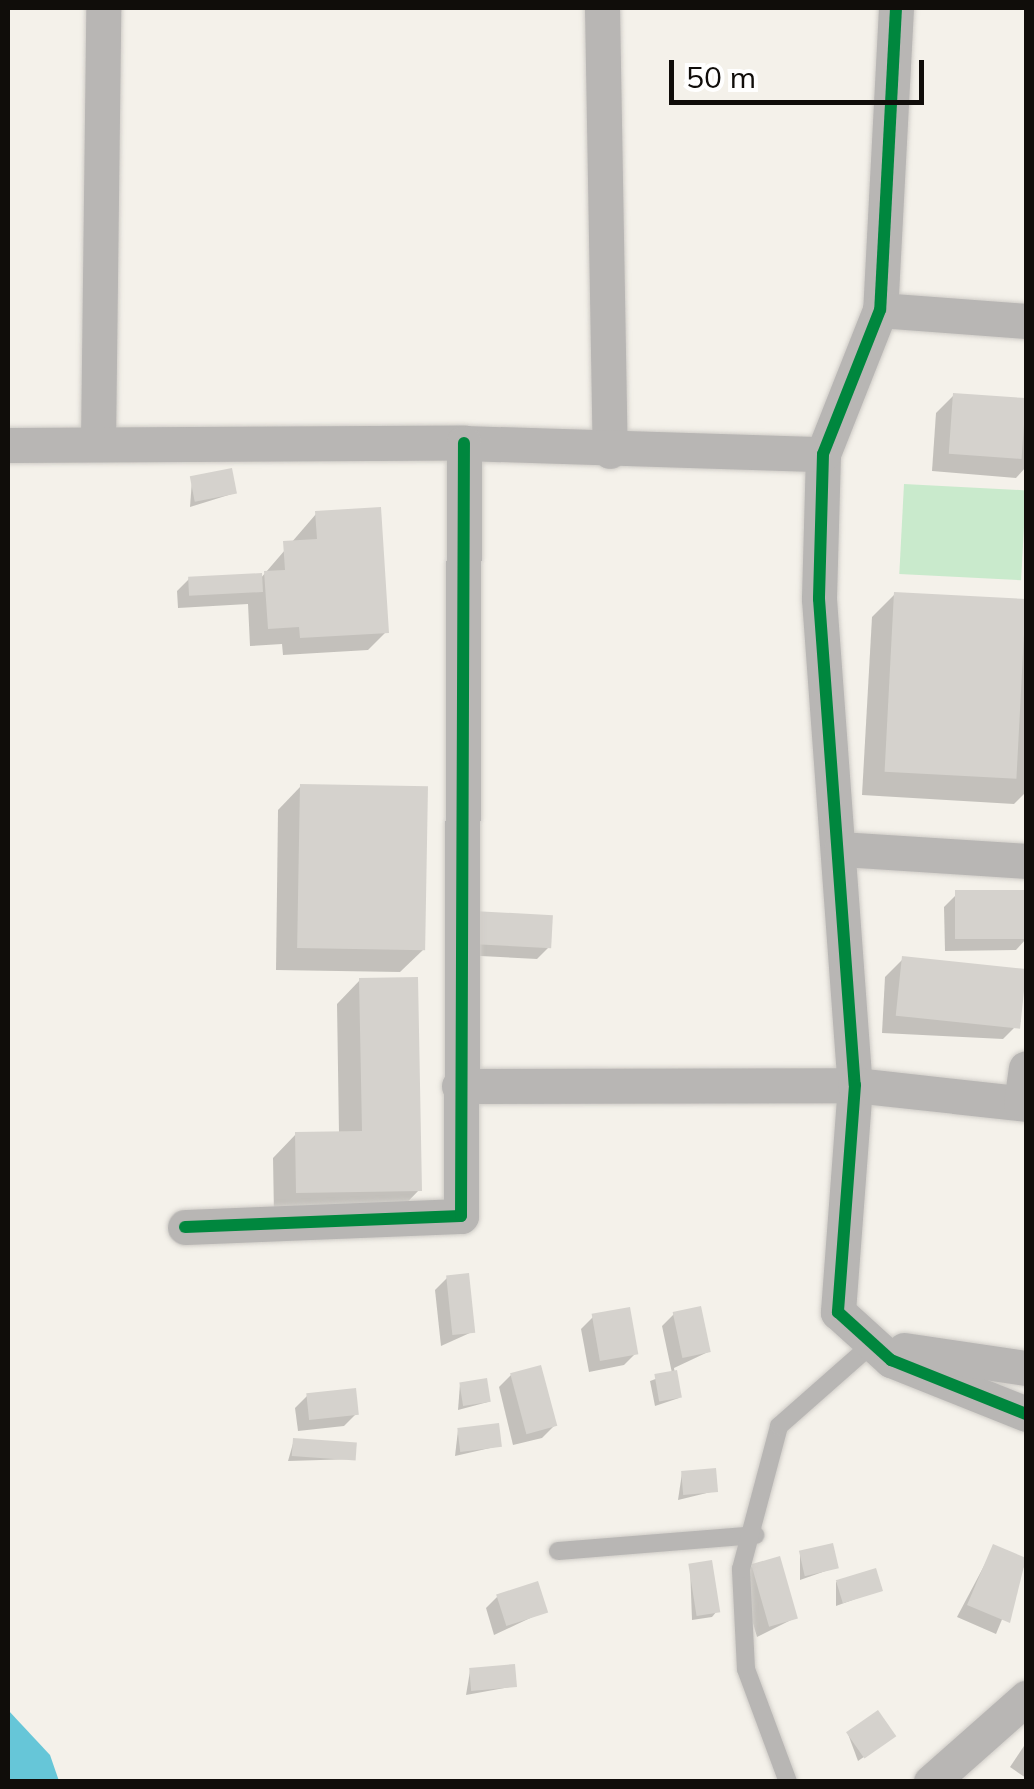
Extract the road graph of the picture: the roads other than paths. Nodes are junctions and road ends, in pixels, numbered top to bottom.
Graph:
1 (103, 8) edge
2 (602, 8) edge
3 (896, 8) edge
4 (880, 310) junction
5 (1026, 321) edge
6 (464, 443) junction
7 (98, 444) junction
8 (8, 445) edge
9 (610, 451) junction
10 (823, 454) junction
11 (841, 849) junction
12 (1026, 862) edge
13 (1026, 1068) edge
14 (855, 1085) junction
15 (459, 1086) junction
16 (1024, 1104) edge
17 (185, 1227) dead end
18 (871, 1345) junction
19 (1026, 1368) edge
20 (1026, 1414) edge
21 (755, 1535) junction
22 (558, 1551) dead end
23 (1026, 1698) edge
24 (788, 1782) edge
25 (930, 1782) edge

1 - 7 street
2 - 9 street
3 - 4 street
4 - 5 street
4 - 10 street
6 - 7 street
6 - 9 street
6 - 15 street
7 - 8 street
9 - 10 street
10 - 11 street
11 - 12 street
11 - 14 street
13 - 16 street
14 - 15 street
14 - 16 street
14 - 18 street
15 - 17 street
18 - 19 street
18 - 20 street
18 - 21 lane
21 - 22 lane
21 - 24 lane
23 - 25 street

